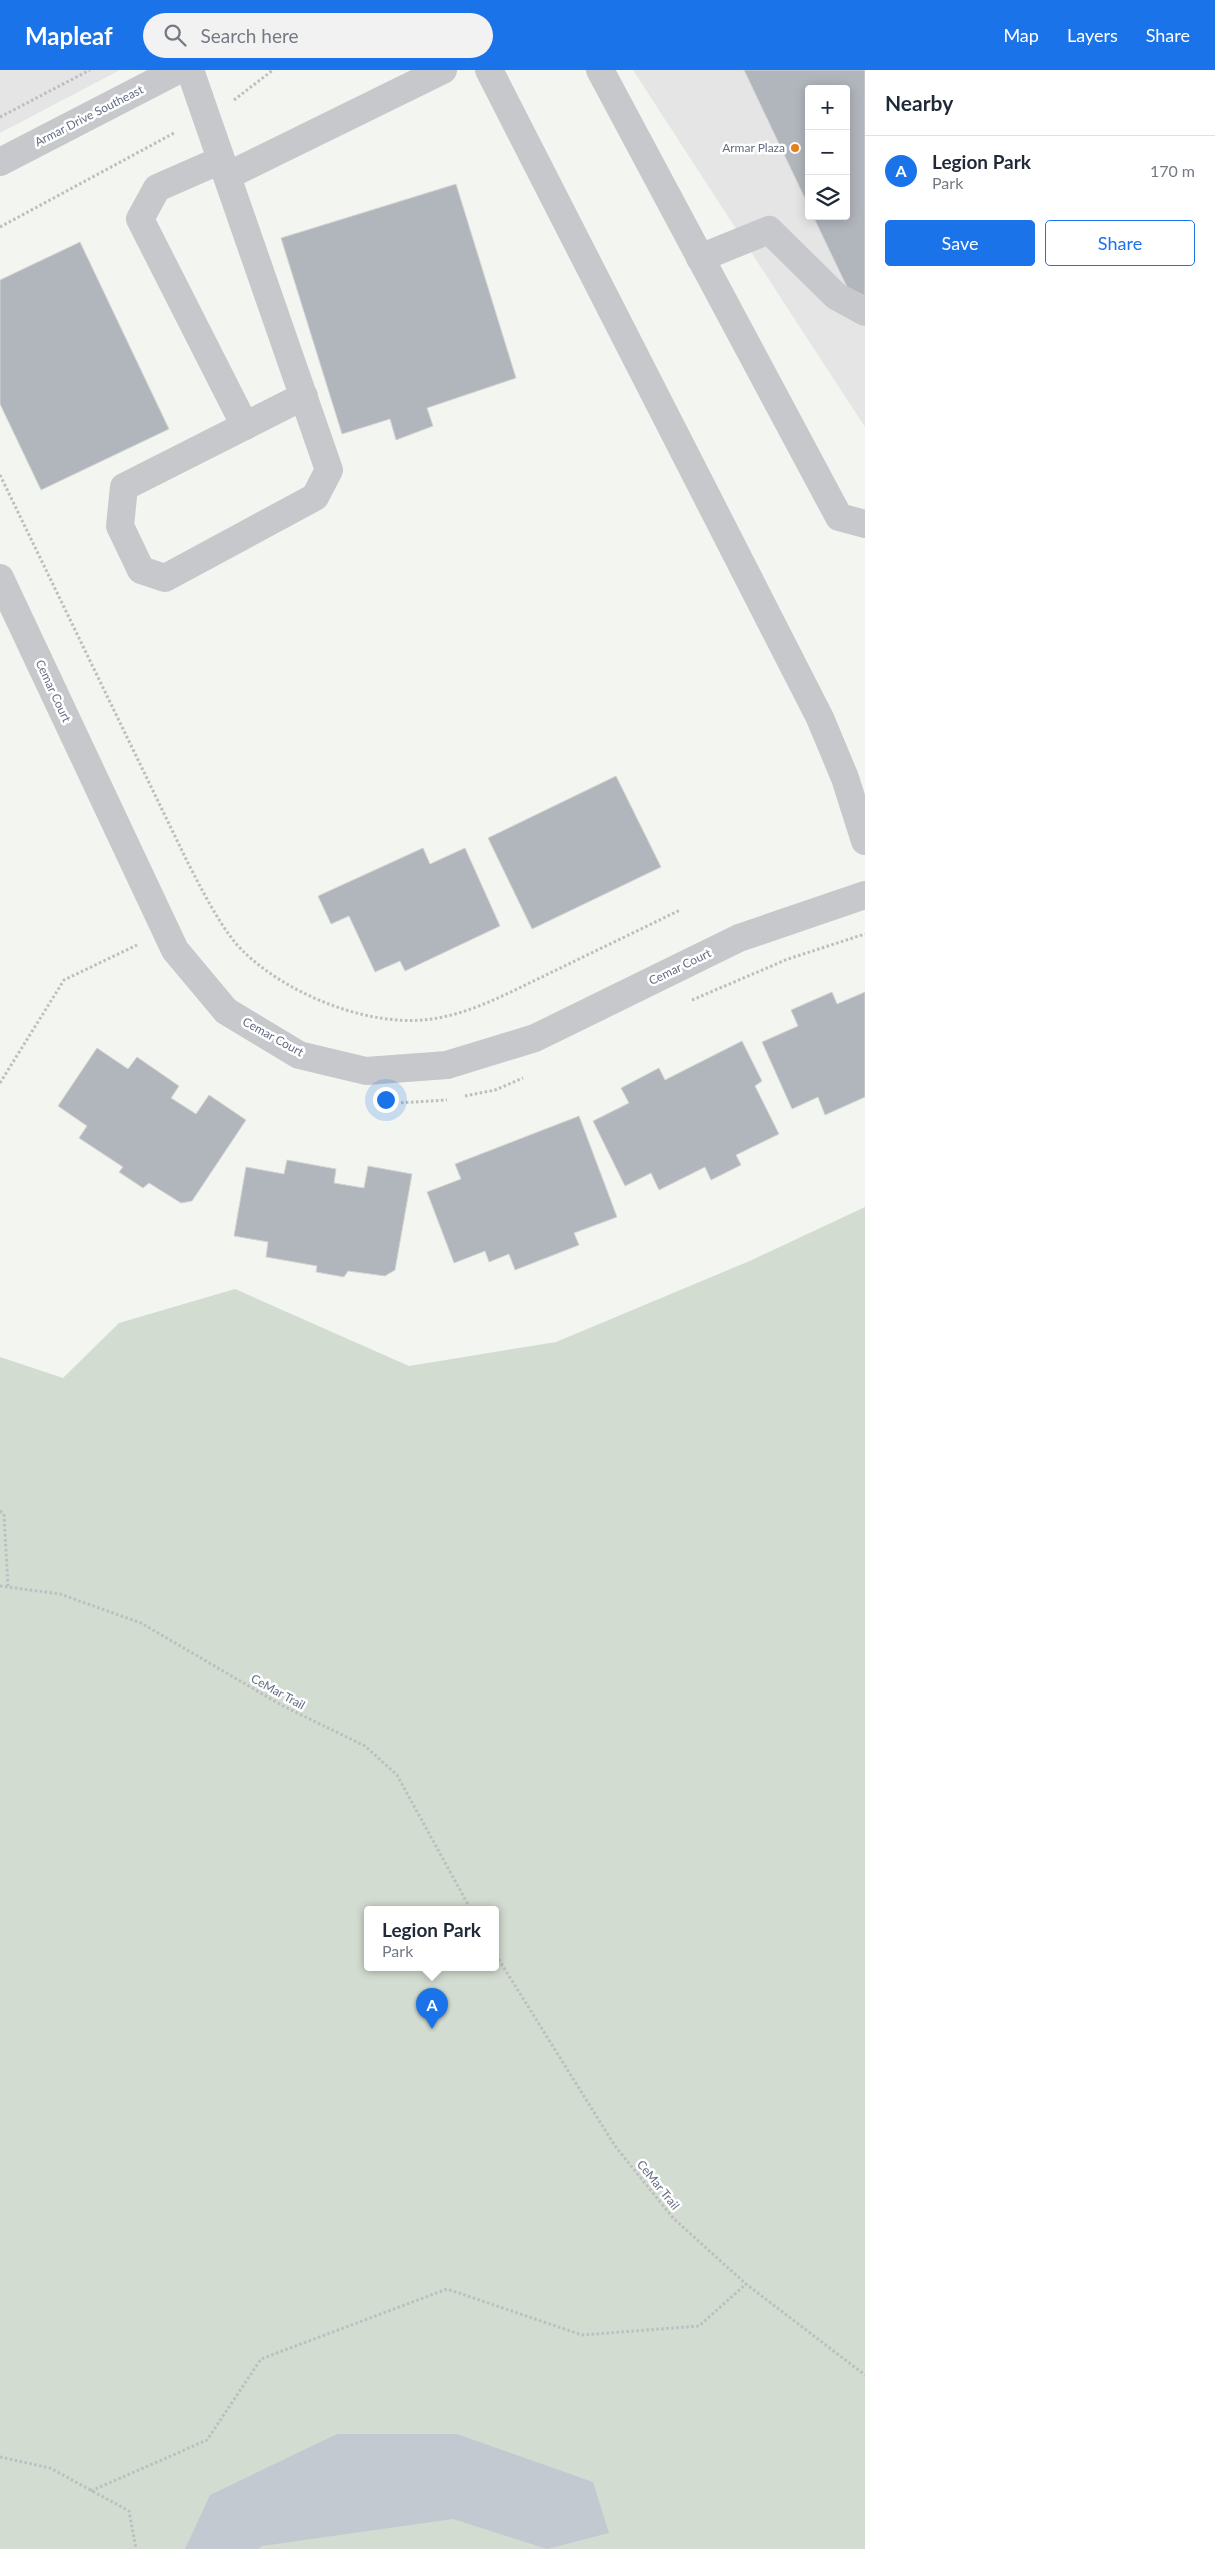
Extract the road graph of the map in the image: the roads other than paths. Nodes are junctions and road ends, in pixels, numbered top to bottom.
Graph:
1 (178, 70) edge
2 (190, 70) edge
3 (443, 70) edge
4 (488, 70) edge
5 (600, 70) edge
6 (0, 162) edge
7 (224, 168) junction
8 (700, 258) junction
9 (865, 312) edge
10 (304, 396) junction
11 (245, 426) junction
12 (865, 524) edge
13 (0, 578) edge
14 (865, 841) edge
15 (865, 895) edge

1 - 6 street, Armar Drive Southeast
2 - 7 street
3 - 7 street
4 - 14 street
5 - 8 street
7 - 10 street
7 - 11 street
8 - 9 street
8 - 12 street
10 - 11 street
10 - 11 street
13 - 15 street, Cemar Court

